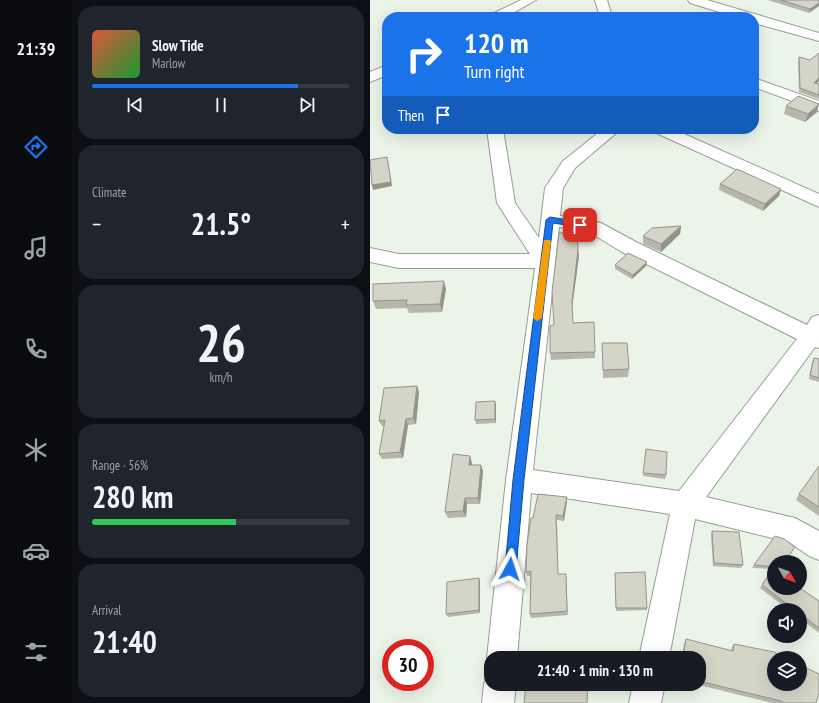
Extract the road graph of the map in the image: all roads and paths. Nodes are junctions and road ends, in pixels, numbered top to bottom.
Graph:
1 (530, 0) edge
2 (601, 0) edge
3 (694, 0) edge
4 (511, 9) edge
5 (605, 12) edge
6 (732, 12) edge
7 (759, 20) edge
8 (819, 37) edge
9 (382, 72) edge
10 (370, 78) edge
11 (759, 84) edge
12 (819, 106) edge
13 (496, 134) edge
14 (607, 134) edge
15 (671, 134) edge
16 (819, 201) edge
17 (550, 220) junction
18 (370, 255) edge
19 (544, 261) junction
20 (816, 333) edge
21 (519, 480) junction
22 (684, 504) junction
23 (819, 548) edge
24 (503, 651) edge
25 (655, 651) edge
26 (499, 691) edge
27 (648, 691) edge
28 (498, 703) edge
29 (645, 703) edge

1 - 4 street
2 - 5 street
3 - 6 street
7 - 8 street
9 - 10 street
11 - 12 street
13 - 19 street
14 - 17 street
15 - 16 street
17 - 19 street
17 - 20 street
18 - 19 street
19 - 21 street
20 - 22 street
21 - 22 street
21 - 24 street
22 - 23 street
22 - 25 street
26 - 28 street
27 - 29 street

